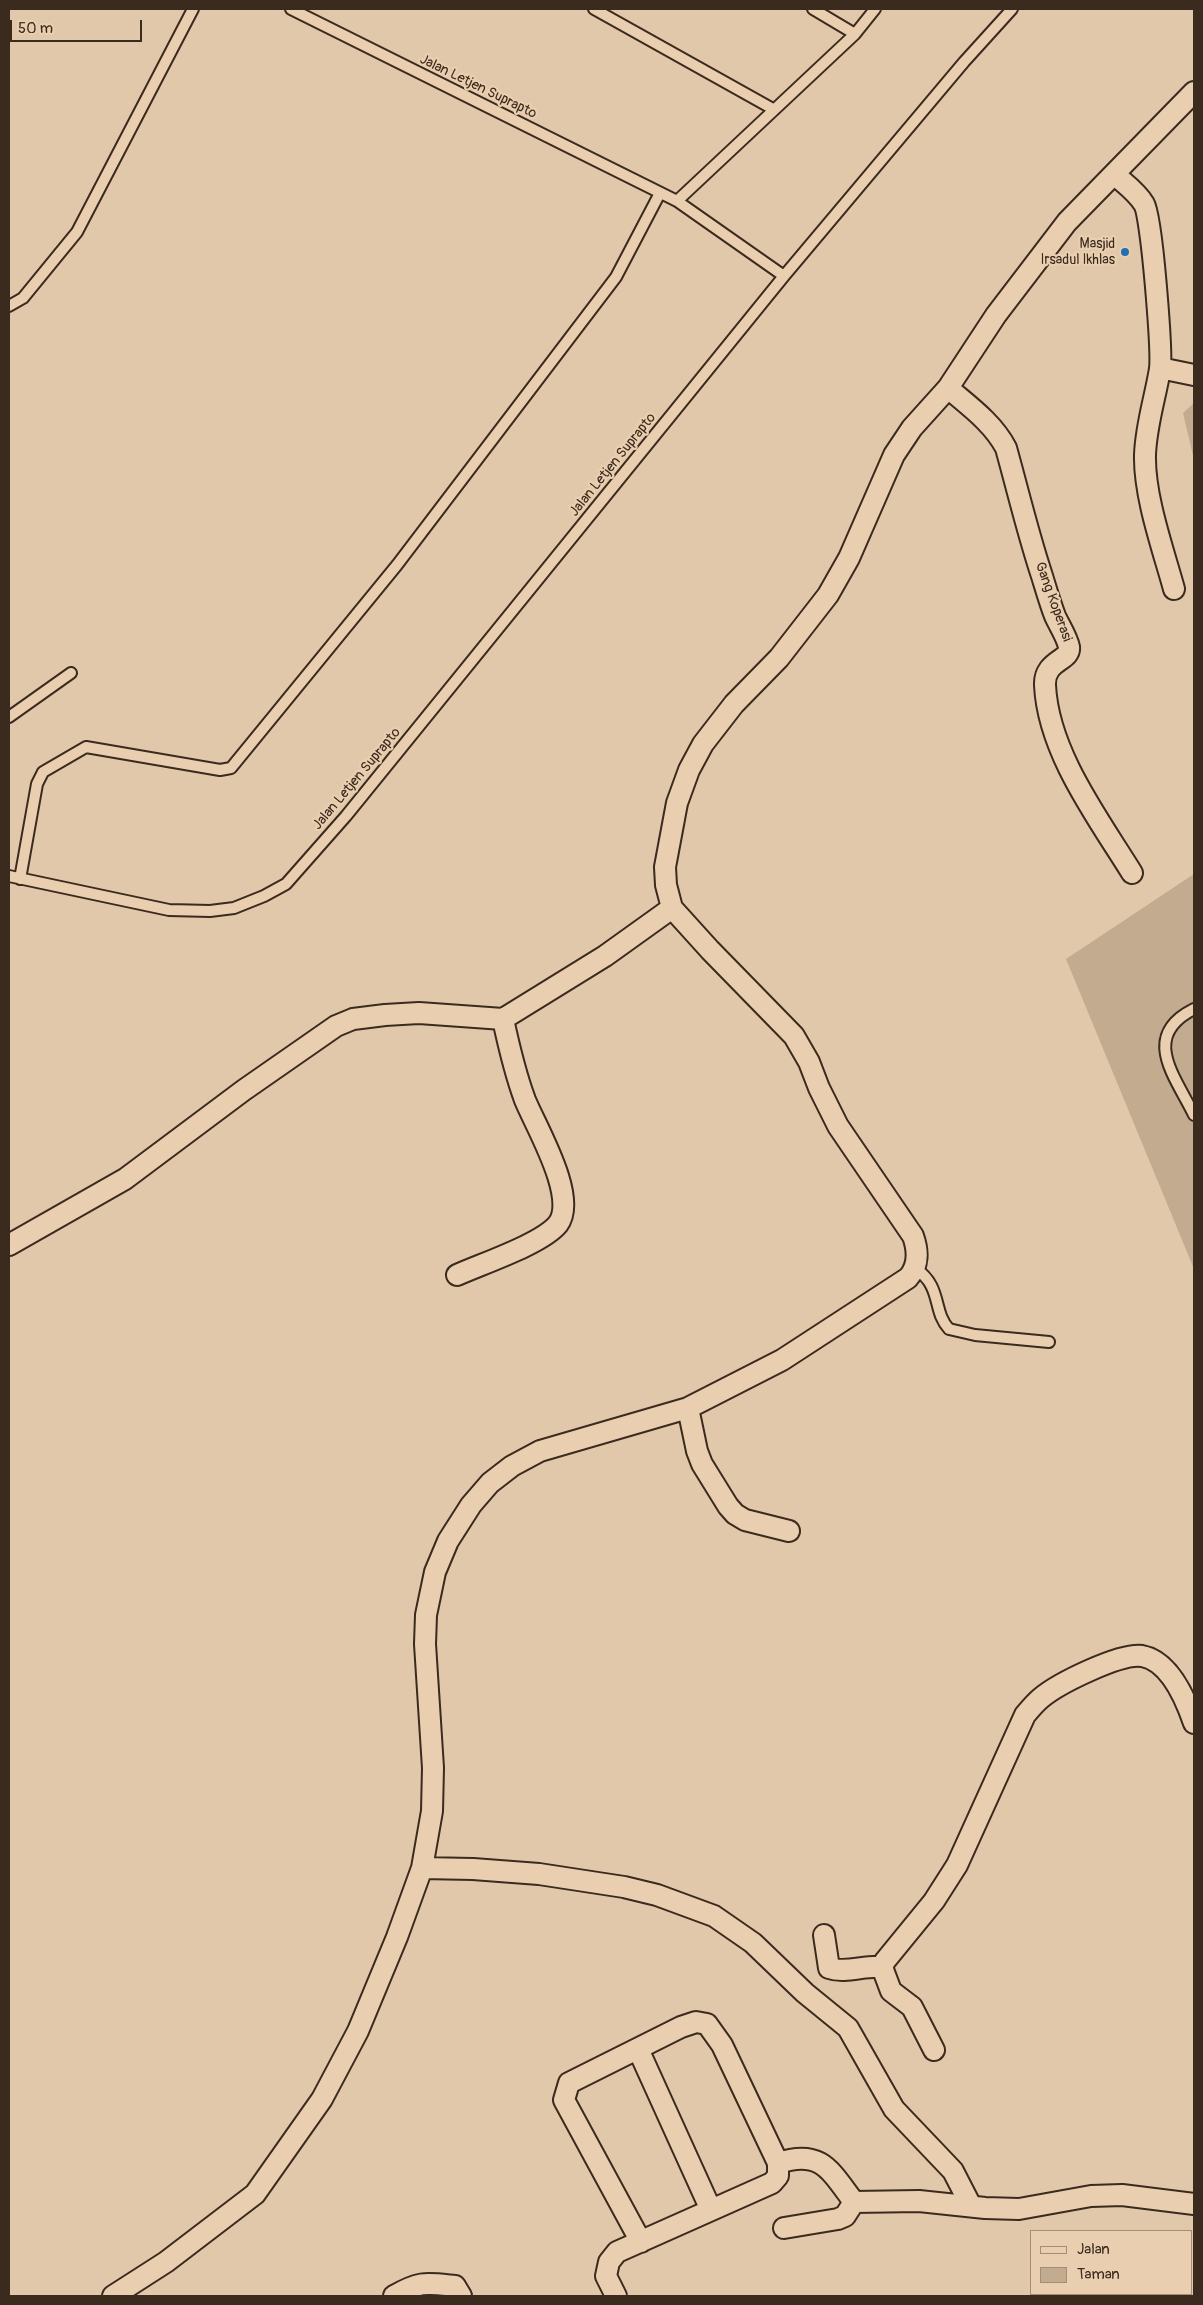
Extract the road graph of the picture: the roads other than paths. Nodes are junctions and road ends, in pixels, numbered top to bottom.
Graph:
1 (193, 9) edge
2 (291, 9) edge
3 (594, 9) edge
4 (813, 9) edge
5 (875, 9) edge
6 (1012, 9) edge
7 (854, 34) junction
8 (1194, 92) edge
9 (773, 109) junction
10 (1114, 174) junction
11 (660, 193) junction
12 (677, 200) junction
13 (784, 276) junction
14 (9, 306) edge
15 (1160, 368) junction
16 (1194, 375) edge
17 (948, 388) junction
18 (1174, 589) dead end
19 (71, 673) dead end
20 (9, 717) edge
21 (1132, 873) dead end
22 (9, 876) edge
23 (20, 878) junction
24 (672, 908) junction
25 (1194, 1009) edge
26 (503, 1019) junction
27 (1194, 1115) edge
28 (9, 1245) edge
29 (915, 1268) junction
30 (457, 1275) dead end
31 (1049, 1342) dead end
32 (688, 1408) junction
33 (789, 1531) dead end
34 (1194, 1724) edge
35 (422, 1868) junction
36 (824, 1935) dead end
37 (882, 1967) junction
38 (638, 2048) junction
39 (934, 2050) dead end
40 (778, 2163) junction
41 (854, 2202) junction
42 (1194, 2204) edge
43 (971, 2206) junction
44 (711, 2210) junction
45 (784, 2228) dead end
46 (641, 2242) junction
47 (113, 2296) edge
48 (394, 2296) edge
49 (461, 2296) edge
50 (616, 2296) edge

1 - 14 lane
2 - 11 lane, Jalan Letjen Suprapto
3 - 9 lane
4 - 7 lane
5 - 7 lane
6 - 13 lane
7 - 9 lane
8 - 10 street
9 - 12 lane
10 - 15 street
10 - 17 street
11 - 12 lane, Jalan Letjen Suprapto
11 - 23 lane
12 - 13 lane, Jalan Letjen Suprapto
13 - 23 lane, Jalan Letjen Suprapto
15 - 16 street
15 - 18 street
17 - 21 street, Gang Koperasi
17 - 24 street
19 - 20 lane
22 - 23 lane, Jalan Letjen Suprapto
24 - 26 street
24 - 29 street
25 - 27 lane
26 - 28 street
26 - 30 street
29 - 31 lane
29 - 32 street
32 - 33 street
32 - 35 street
34 - 37 street
35 - 43 street
35 - 47 street
36 - 37 street
37 - 39 street
38 - 40 street
38 - 44 street
38 - 46 street
40 - 41 street
40 - 44 street
41 - 43 street
41 - 45 street
42 - 43 street
44 - 46 street
46 - 50 street
48 - 49 street

